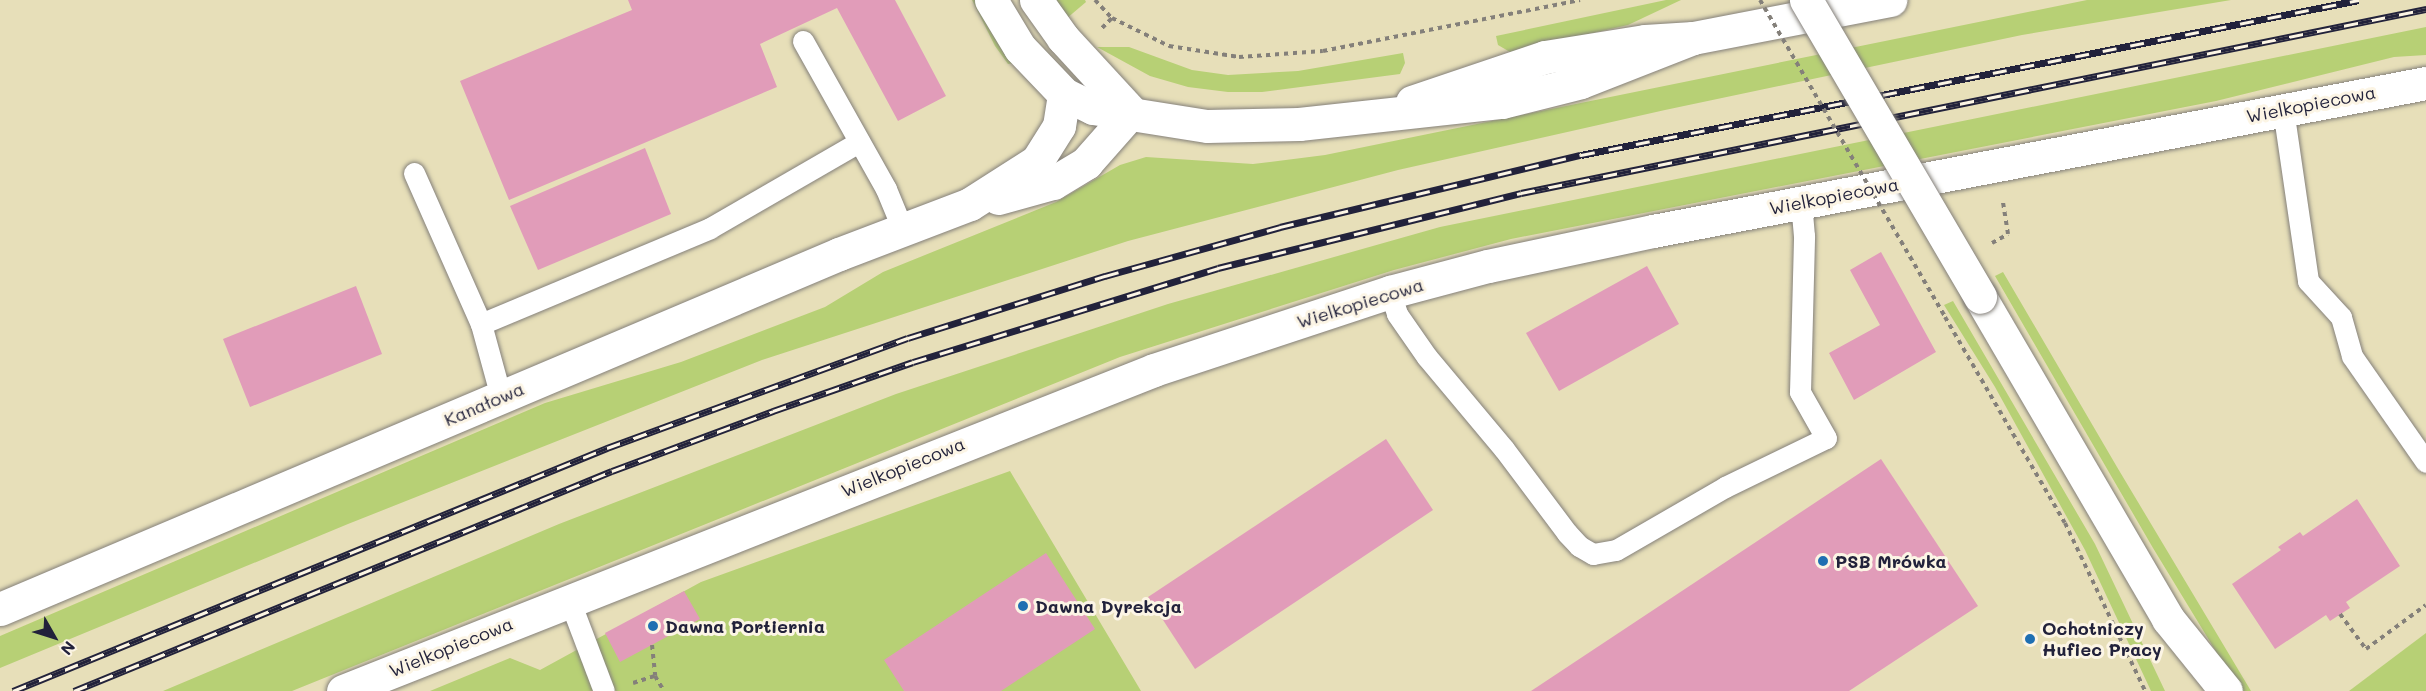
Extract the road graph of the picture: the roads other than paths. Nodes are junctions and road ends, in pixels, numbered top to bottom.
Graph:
1 (991, 0) edge
2 (1036, 0) edge
3 (1806, 0) edge
4 (1890, 0) edge
5 (803, 42) dead end
6 (2426, 82) edge
7 (1064, 94) junction
8 (2283, 110) junction
9 (1131, 112) junction
10 (859, 142) junction
11 (1051, 144) junction
12 (414, 173) dead end
13 (1801, 202) junction
14 (970, 204) junction
15 (903, 230) junction
16 (1390, 292) junction
17 (481, 324) junction
18 (501, 397) junction
19 (2426, 462) edge
20 (569, 599) junction
21 (0, 609) edge
22 (2168, 619) junction
23 (613, 689) edge
24 (343, 691) edge
25 (2196, 691) edge
26 (2226, 691) edge

1 - 7 street
2 - 9 street
3 - 22 street, bridge
4 - 9 street
5 - 10 lane
6 - 8 street, Wielkopiecowa
7 - 9 street
7 - 11 street, Kanałowa
8 - 13 street, Wielkopiecowa
8 - 19 lane
9 - 11 street, Kanałowa
9 - 14 street, Kanałowa
10 - 15 lane
10 - 17 lane
11 - 14 street, Kanałowa
12 - 17 lane
13 - 16 street, Wielkopiecowa
13 - 16 lane
14 - 15 street, Kanałowa
15 - 18 street, Kanałowa
16 - 20 street, Wielkopiecowa
17 - 18 lane
18 - 21 street, Kanałowa
20 - 23 lane
20 - 24 street, Wielkopiecowa
22 - 25 street
22 - 26 street

